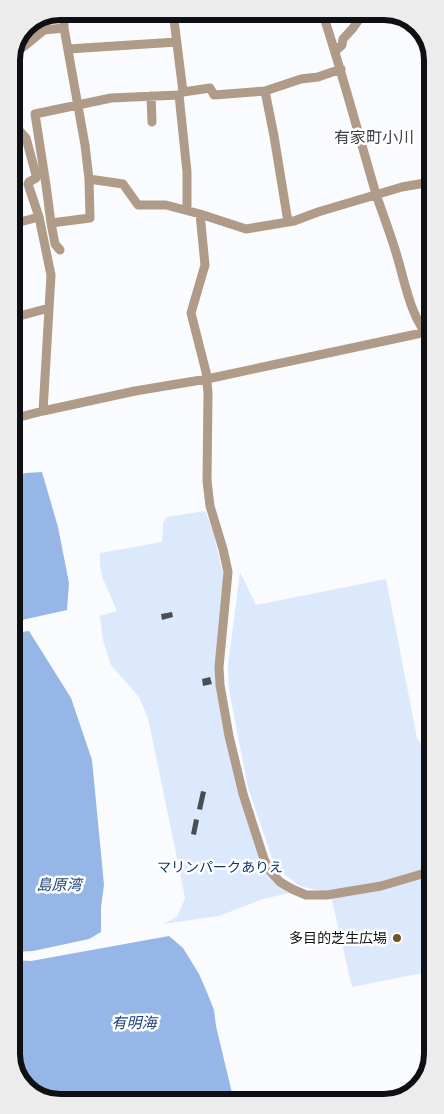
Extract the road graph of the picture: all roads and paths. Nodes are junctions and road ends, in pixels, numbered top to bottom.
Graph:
1 (64, 20) edge
2 (174, 20) edge
3 (325, 20) edge
4 (359, 20) edge
5 (64, 28) junction
6 (177, 42) junction
7 (22, 48) edge
8 (68, 49) junction
9 (335, 51) junction
10 (341, 68) junction
11 (264, 91) junction
12 (181, 94) junction
13 (151, 96) junction
14 (78, 104) junction
15 (152, 122) dead end
16 (20, 132) edge
17 (89, 179) junction
18 (424, 182) edge
19 (46, 185) junction
20 (30, 187) junction
21 (376, 195) junction
22 (185, 210) junction
23 (200, 214) junction
24 (39, 217) junction
25 (20, 222) edge
26 (288, 222) junction
27 (51, 223) junction
28 (60, 250) dead end
29 (49, 308) junction
30 (20, 316) edge
31 (424, 328) edge
32 (424, 336) edge
33 (207, 379) junction
34 (42, 411) junction
35 (20, 417) edge
36 (424, 873) edge

1 - 5 street
2 - 6 street
3 - 9 street
4 - 9 street
5 - 7 street
5 - 8 street
6 - 8 street
6 - 12 street
8 - 14 street
9 - 10 street
10 - 11 street
10 - 21 street
11 - 12 street
11 - 26 street
12 - 13 street
12 - 22 street
13 - 14 street
13 - 15 street
14 - 17 street
14 - 19 street
16 - 20 street
17 - 22 street
17 - 27 street
18 - 21 street
19 - 20 street
19 - 27 street
20 - 24 street
21 - 26 street
21 - 31 street
22 - 23 street
23 - 26 street
23 - 33 street
24 - 25 street
24 - 29 street
27 - 28 street
29 - 30 street
29 - 34 street
32 - 33 street
33 - 34 street
33 - 36 street
34 - 35 street

